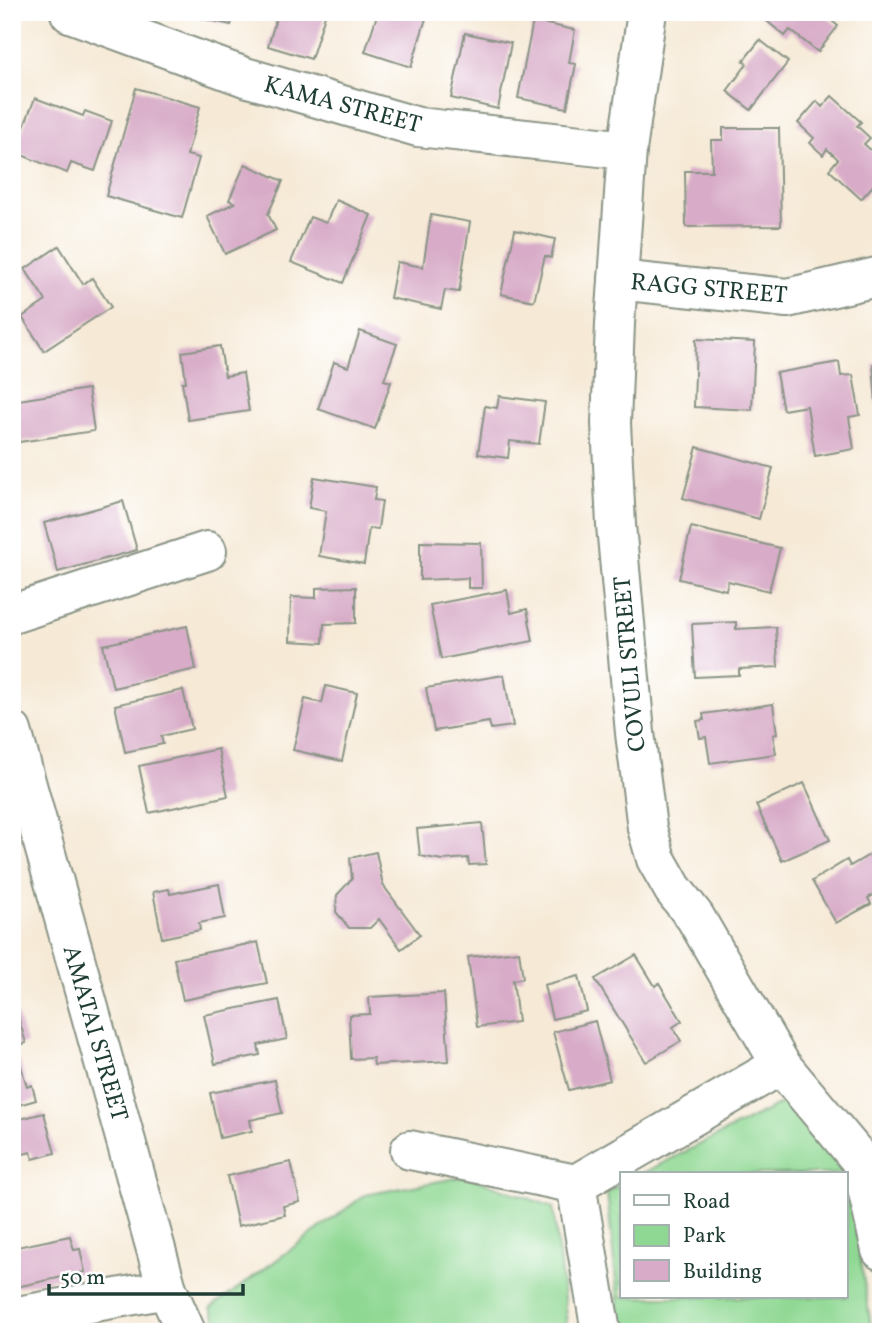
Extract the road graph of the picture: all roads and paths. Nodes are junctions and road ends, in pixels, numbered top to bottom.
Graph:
1 (647, 12) edge
2 (70, 13) edge
3 (627, 150) junction
4 (881, 276) edge
5 (618, 280) junction
6 (207, 551) dead end
7 (12, 614) edge
8 (12, 731) edge
9 (781, 1065) junction
10 (410, 1150) dead end
11 (871, 1156) edge
12 (576, 1184) junction
13 (881, 1250) edge
14 (167, 1289) junction
15 (12, 1317) edge
16 (186, 1332) edge
17 (601, 1332) edge

1 - 3 street, COVULI STREET
2 - 3 street, KAMA STREET
3 - 5 street, COVULI STREET
4 - 5 street, RAGG STREET
5 - 9 street, COVULI STREET
6 - 7 street
8 - 14 street, AMATAI STREET
9 - 11 street, COVULI STREET
9 - 12 street
10 - 12 street
11 - 13 street, COVULI STREET
12 - 17 street
14 - 15 street
14 - 16 street, AMATAI STREET

